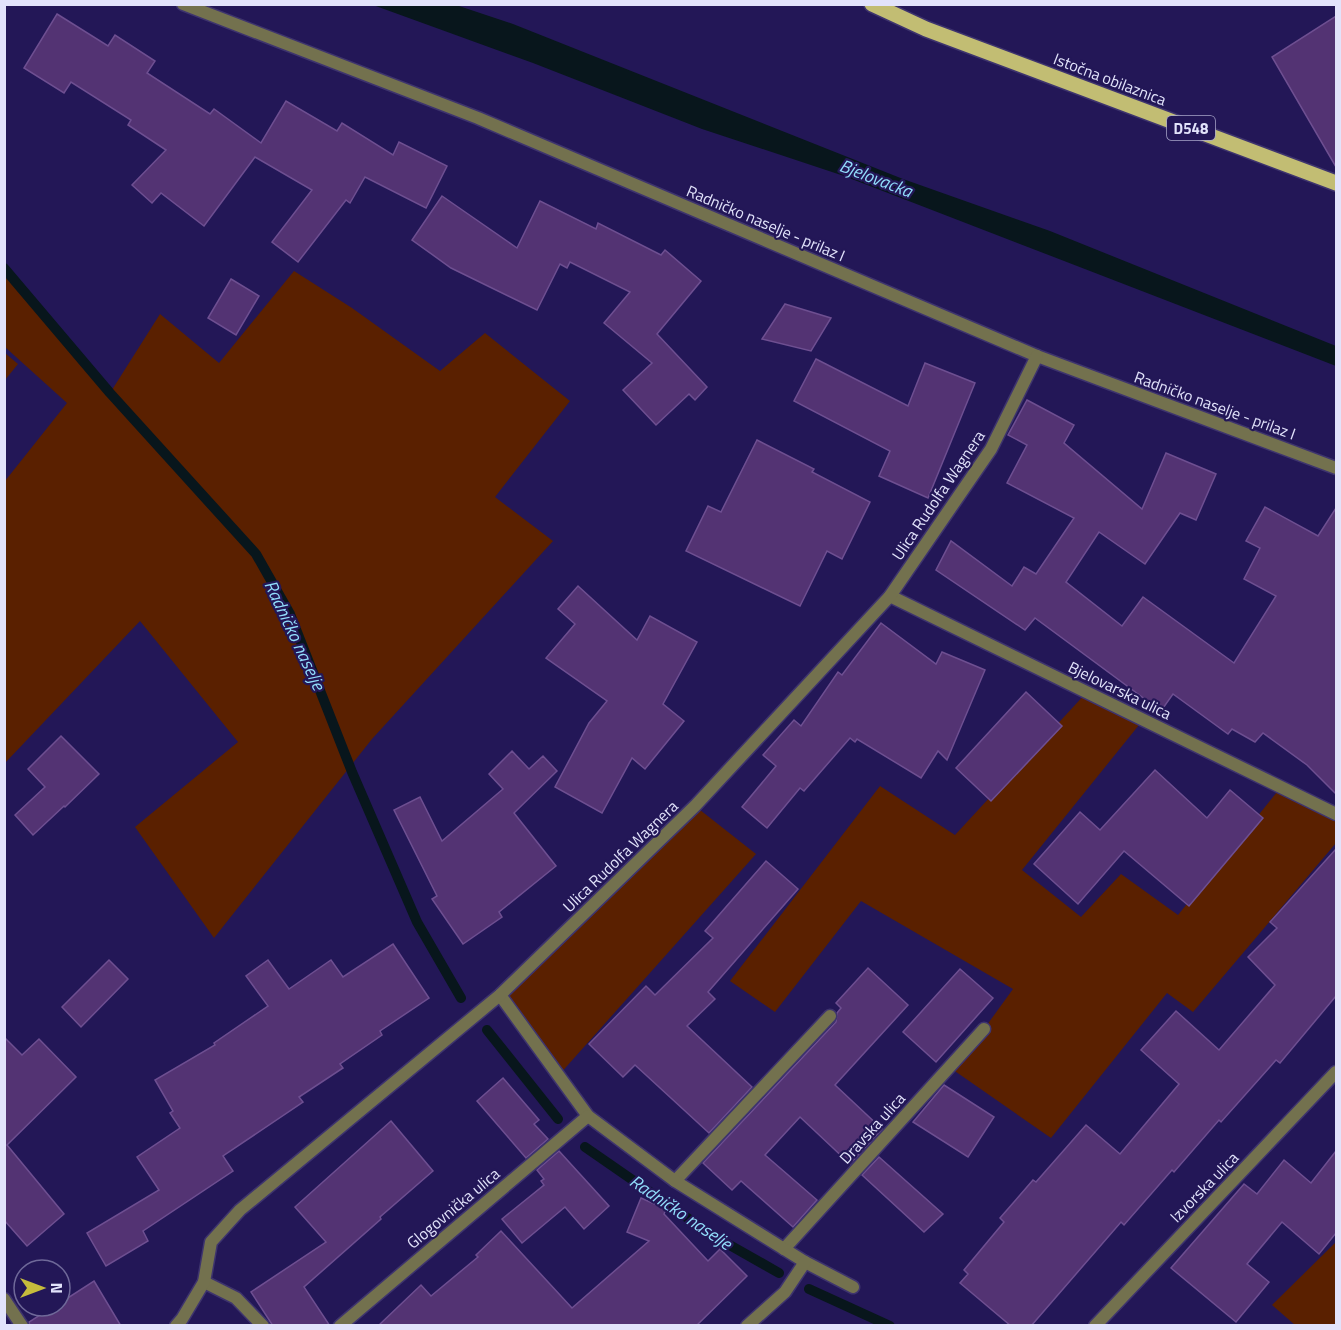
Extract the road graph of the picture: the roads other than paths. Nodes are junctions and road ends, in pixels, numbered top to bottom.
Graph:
1 (183, 4) edge
2 (872, 4) edge
3 (1336, 183) edge
4 (1037, 356) junction
5 (1336, 468) edge
6 (890, 596) junction
7 (1336, 814) edge
8 (500, 995) junction
9 (830, 1016) dead end
10 (984, 1029) dead end
11 (1336, 1072) edge
12 (588, 1116) junction
13 (675, 1181) junction
14 (784, 1249) junction
15 (805, 1262) junction
16 (204, 1282) junction
17 (853, 1287) dead end
18 (4, 1299) edge
19 (22, 1326) edge
20 (176, 1326) edge
21 (263, 1326) edge
22 (340, 1326) edge
23 (747, 1326) edge
24 (1095, 1326) edge

1 - 4 street, Radničko naselje - prilaz I
2 - 3 main road, Istočna obilaznica / D548
4 - 5 street, Radničko naselje - prilaz I
4 - 6 street, Ulica Rudolfa Wagnera
6 - 7 street, Bjelovarska ulica
6 - 8 street, Ulica Rudolfa Wagnera
8 - 12 street
8 - 16 street, Ulica Rudolfa Wagnera
9 - 13 street
10 - 14 street, Dravska ulica
11 - 24 street, Izvorska ulica
12 - 13 street
12 - 22 street, Glogovnička ulica
13 - 14 street
14 - 15 street
15 - 17 street
15 - 23 street
16 - 20 street, Ulica Rudolfa Wagnera
16 - 21 street
18 - 19 street

